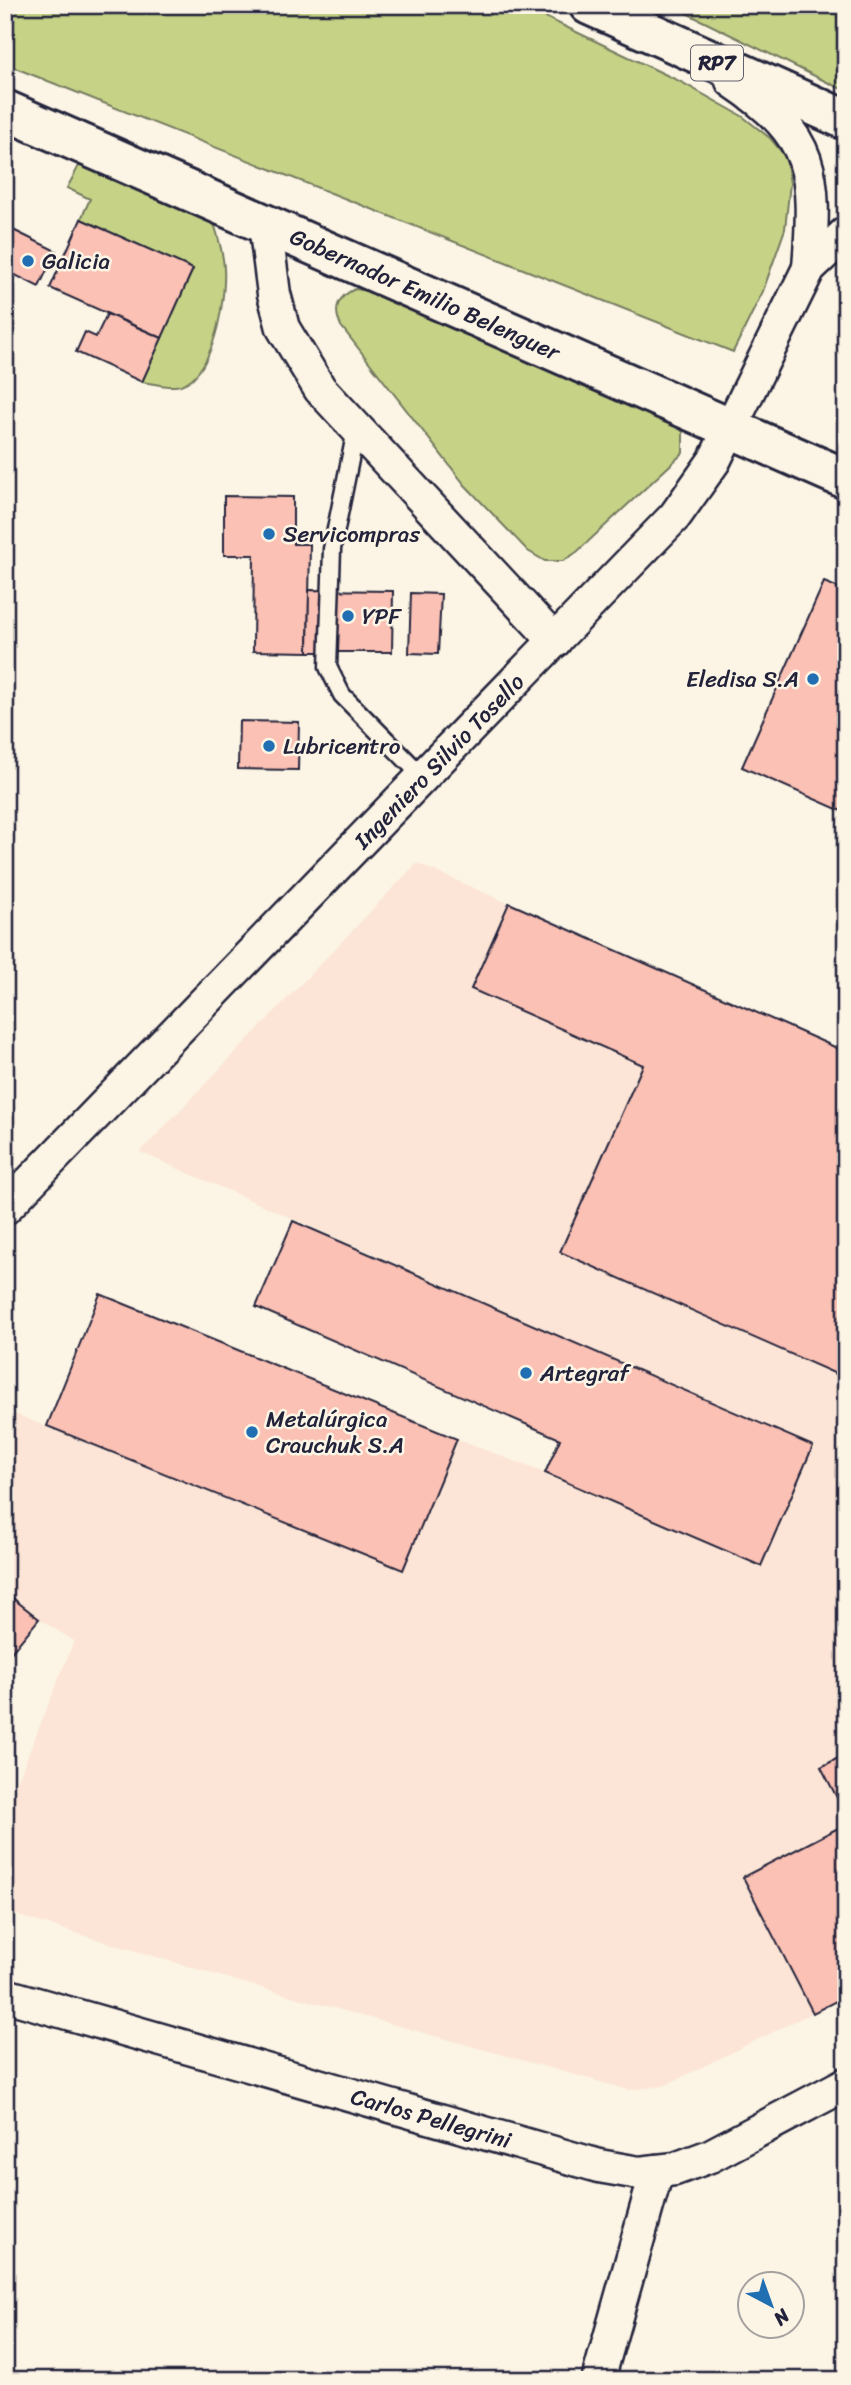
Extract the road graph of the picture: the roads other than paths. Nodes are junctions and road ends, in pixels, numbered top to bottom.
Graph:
1 (589, 5) edge
2 (681, 47) junction
3 (5, 110) edge
4 (846, 120) edge
5 (265, 224) junction
6 (846, 233) edge
7 (809, 268) junction
8 (729, 428) junction
9 (356, 430) junction
10 (846, 479) edge
11 (555, 641) junction
12 (423, 777) junction
13 (5, 1208) edge
14 (5, 1995) edge
15 (846, 2084) edge
16 (657, 2171) junction
17 (598, 2380) edge

1 - 2 main road, RP7
2 - 4 main road, RP7
2 - 7 street, Ingeniero Silvio Tosello
3 - 5 main road, Gobernador Emilio Belenguer
5 - 8 main road, Gobernador Emilio Belenguer
5 - 9 street
6 - 7 street, Ingeniero Silvio Tosello
7 - 8 street, Ingeniero Silvio Tosello
8 - 10 main road, Gobernador Emilio Belenguer
8 - 11 street, Ingeniero Silvio Tosello
9 - 11 street
9 - 12 lane
11 - 12 street, Ingeniero Silvio Tosello
12 - 13 street, Ingeniero Silvio Tosello
14 - 16 street, Carlos Pellegrini
15 - 16 street, Carlos Pellegrini
16 - 17 street

